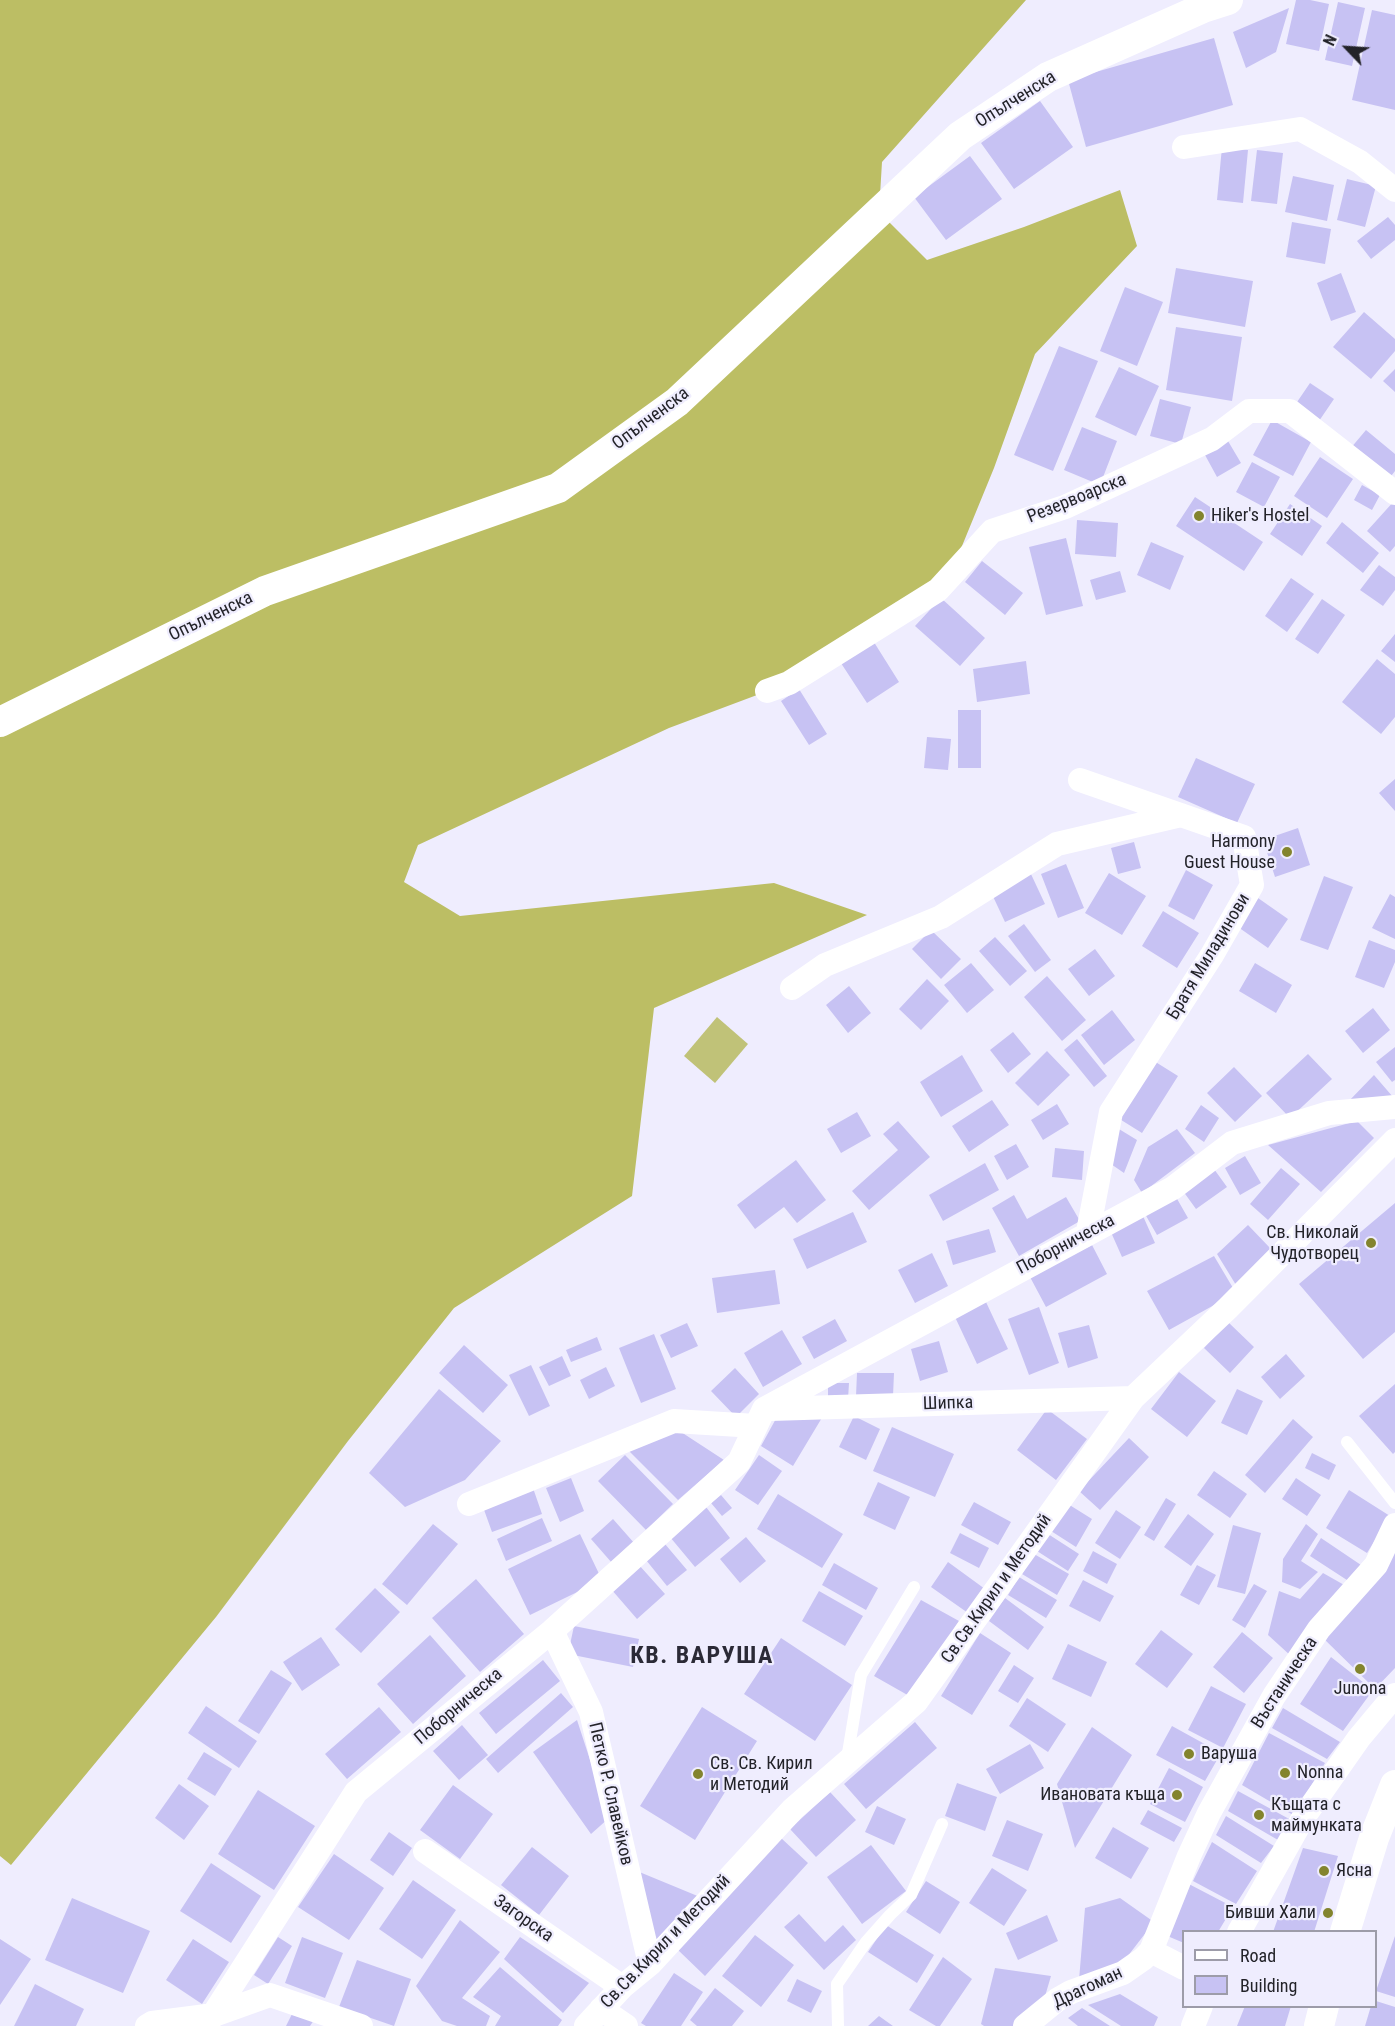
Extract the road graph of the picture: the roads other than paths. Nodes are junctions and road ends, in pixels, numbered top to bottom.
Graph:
1 (1228, 0) edge
2 (1184, 147) dead end
3 (1395, 190) edge
4 (1395, 494) edge
5 (767, 691) dead end
6 (0, 722) edge
7 (1080, 780) dead end
8 (1181, 815) junction
9 (792, 988) dead end
10 (1395, 1107) edge
11 (1395, 1140) edge
12 (1089, 1232) junction
13 (1133, 1398) junction
14 (760, 1418) junction
15 (1347, 1442) dead end
16 (1395, 1503) edge
17 (469, 1504) dead end
18 (1395, 1526) edge
19 (914, 1587) dead end
20 (552, 1631) junction
21 (1395, 1695) edge
22 (846, 1762) junction
23 (1395, 1785) edge
24 (942, 1824) dead end
25 (425, 1851) dead end
26 (1240, 1930) edge
27 (1346, 1930) edge
28 (1150, 1951) junction
29 (650, 1964) junction
30 (1182, 1967) edge
31 (622, 1987) junction
32 (1201, 2008) edge
33 (1324, 2008) edge
34 (593, 2018) edge
35 (210, 2020) edge
36 (147, 2026) edge
37 (361, 2026) edge
38 (626, 2026) edge
39 (838, 2026) edge
40 (1025, 2026) edge
41 (1193, 2026) edge
42 (1319, 2026) edge

1 - 6 street, Опълченска
2 - 3 street
4 - 5 street, Резервоарска
7 - 8 street, Братя Миладинови
8 - 9 street
8 - 12 street, Братя Миладинови
10 - 12 street, Поборническа
11 - 13 street, Св.Св.Кирил и Методий
12 - 14 street, Поборническа
13 - 14 street, Шипка
13 - 22 street, Св.Св.Кирил и Методий
14 - 17 street
14 - 20 street, Поборническа
15 - 16 lane
18 - 28 street, Въстаническа
19 - 22 lane
20 - 29 street, Петко Р. Славейков
20 - 35 street, Поборническа
21 - 26 street
22 - 29 street, Св.Св.Кирил и Методий
23 - 27 street
24 - 39 lane
25 - 31 street, Загорска
28 - 30 street
28 - 40 street, Драгоман
29 - 31 street, Св.Св.Кирил и Методий
31 - 34 street, Св.Св.Кирил и Методий
32 - 41 street
33 - 42 street
34 - 38 street
35 - 36 street
35 - 37 street

